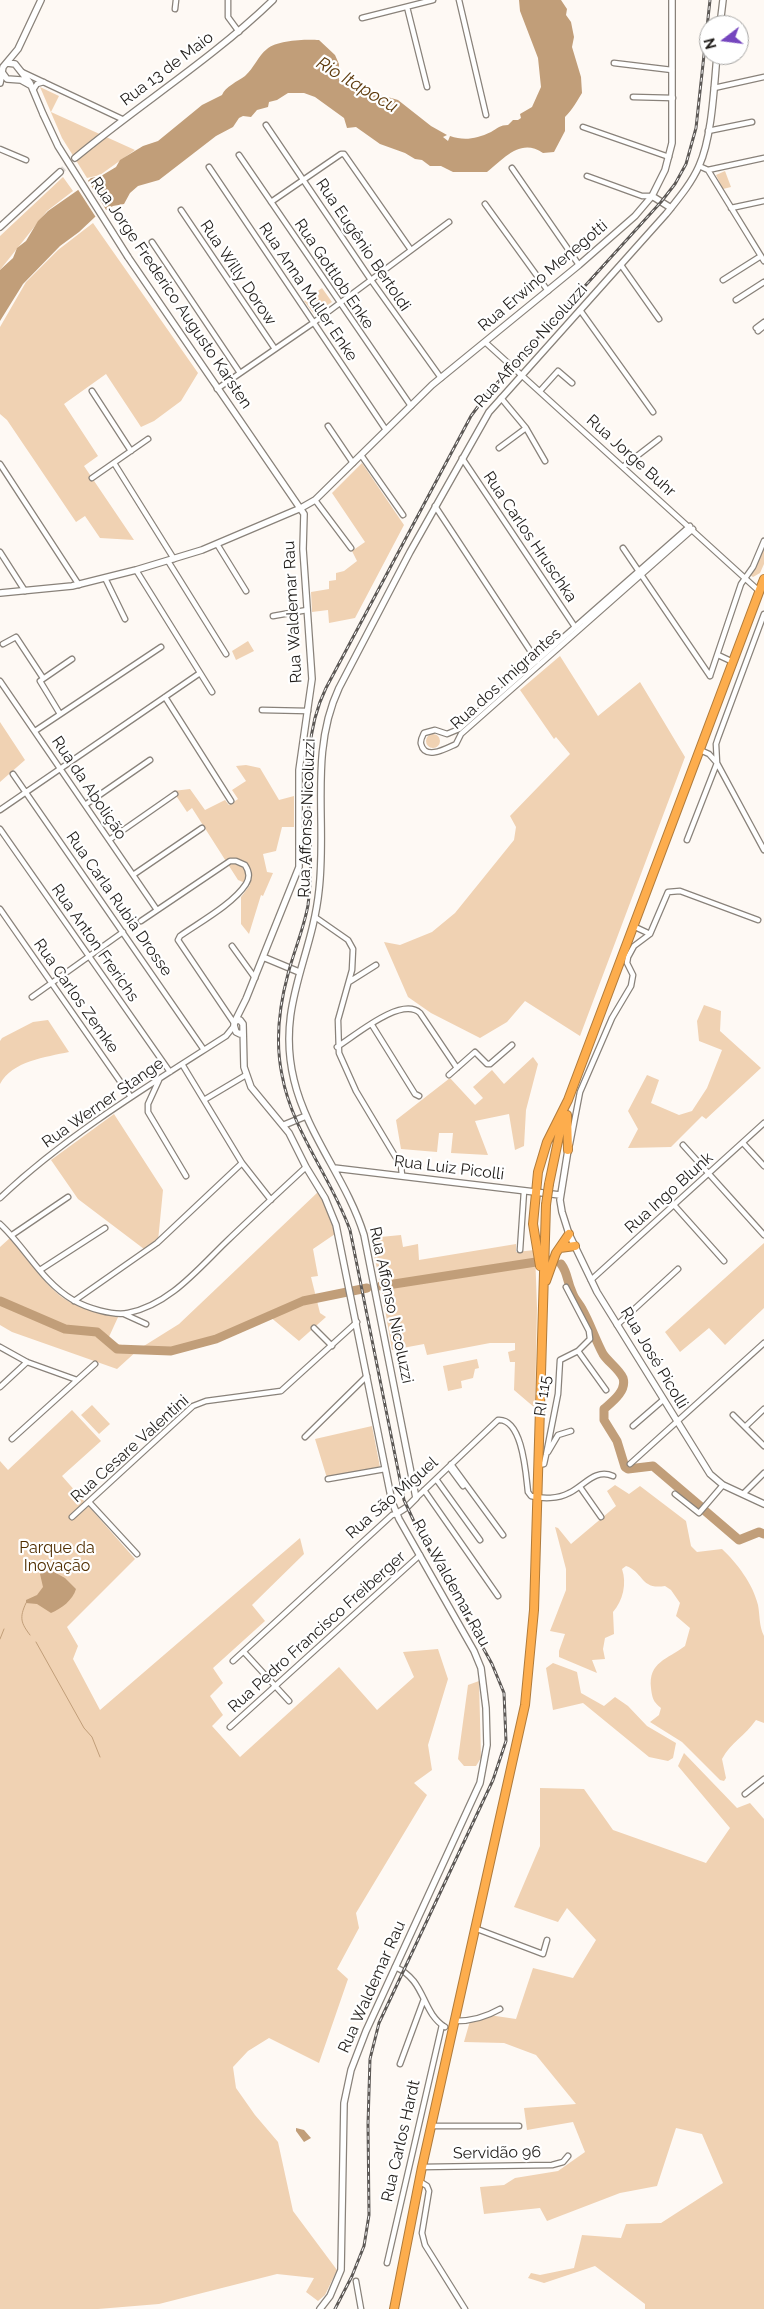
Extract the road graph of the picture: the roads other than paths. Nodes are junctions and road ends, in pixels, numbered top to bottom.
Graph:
1 (41, 0) edge
2 (176, 0) edge
3 (228, 0) edge
4 (272, 0) edge
5 (433, 0) edge
6 (459, 0) edge
7 (672, 0) edge
8 (723, 0) edge
9 (407, 7) junction
10 (175, 9) dead end
11 (721, 15) edge
12 (362, 18) dead end
13 (239, 32) junction
14 (7, 63) junction
15 (614, 63) dead end
16 (716, 65) edge
17 (672, 70) junction
18 (2, 72) junction
19 (22, 72) junction
20 (764, 77) edge
21 (44, 82) junction
22 (0, 83) edge
23 (426, 87) dead end
24 (32, 88) junction
25 (714, 88) junction
26 (633, 97) dead end
27 (673, 98) junction
28 (486, 116) dead end
29 (122, 119) junction
30 (752, 122) dead end
31 (266, 125) dead end
32 (584, 126) dead end
33 (708, 131) junction
34 (0, 149) edge
35 (239, 155) dead end
36 (75, 158) tunnel mouth
37 (669, 158) junction
38 (764, 158) edge
39 (26, 160) dead end
40 (700, 166) junction
41 (209, 167) dead end
42 (512, 168) dead end
43 (708, 170) junction
44 (60, 172) tunnel mouth
45 (587, 176) dead end
46 (303, 179) junction
47 (652, 196) junction
48 (764, 201) edge
49 (271, 202) junction
50 (485, 204) dead end
51 (671, 208) junction
52 (731, 208) junction
53 (181, 210) dead end
54 (449, 222) dead end
55 (0, 227) edge
56 (152, 242) dead end
57 (411, 250) junction
58 (762, 258) edge
59 (579, 265) junction
60 (621, 265) junction
61 (371, 280) junction
62 (722, 280) dead end
63 (764, 282) edge
64 (548, 292) junction
65 (736, 300) dead end
66 (339, 304) junction
67 (580, 310) junction
68 (659, 319) dead end
69 (764, 322) edge
70 (313, 323) junction
71 (764, 326) edge
72 (485, 342) junction
73 (275, 349) junction
74 (240, 373) junction
75 (522, 374) junction
76 (441, 378) junction
77 (572, 383) dead end
78 (217, 389) junction
79 (92, 390) dead end
80 (540, 391) junction
81 (501, 398) junction
82 (410, 406) junction
83 (653, 412) dead end
84 (328, 426) dead end
85 (526, 428) junction
86 (386, 430) junction
87 (148, 439) dead end
88 (659, 439) dead end
89 (499, 448) dead end
90 (131, 451) junction
91 (361, 455) junction
92 (462, 458) junction
93 (545, 461) dead end
94 (114, 463) junction
95 (353, 463) junction
96 (0, 464) edge
97 (624, 466) junction
98 (92, 478) dead end
99 (315, 500) junction
100 (436, 506) junction
101 (301, 508) junction
102 (404, 515) dead end
103 (692, 528) junction
104 (764, 541) edge
105 (217, 544) junction
106 (351, 548) dead end
107 (623, 548) dead end
108 (0, 552) edge
109 (171, 560) junction
110 (136, 570) junction
111 (640, 573) junction
112 (745, 577) junction
113 (105, 578) junction
114 (764, 579) edge
115 (79, 585) junction
116 (25, 591) junction
117 (246, 591) dead end
118 (759, 591) junction
119 (0, 593) edge
120 (307, 610) junction
121 (764, 614) edge
122 (273, 616) dead end
123 (125, 619) dead end
124 (576, 629) junction
125 (3, 644) dead end
126 (161, 647) dead end
127 (226, 654) dead end
128 (718, 655) junction
129 (72, 659) dead end
130 (536, 661) junction
131 (733, 662) junction
132 (200, 673) junction
133 (727, 677) junction
134 (43, 678) junction
135 (0, 681) edge
136 (739, 681) junction
137 (212, 692) dead end
138 (165, 697) junction
139 (262, 710) dead end
140 (308, 711) junction
141 (60, 714) junction
142 (35, 731) junction
143 (700, 750) junction
144 (150, 760) dead end
145 (717, 763) junction
146 (60, 769) junction
147 (13, 774) dead end
148 (26, 792) junction
149 (175, 794) dead end
150 (231, 801) dead end
151 (85, 805) junction
152 (0, 810) edge
153 (202, 828) dead end
154 (0, 829) edge
155 (109, 840) junction
156 (687, 840) dead end
157 (764, 850) edge
158 (133, 875) junction
159 (0, 909) edge
160 (157, 910) junction
161 (315, 916) junction
162 (758, 920) dead end
163 (140, 921) dead end
164 (633, 926) junction
165 (123, 932) junction
166 (344, 934) dead end
167 (650, 934) junction
168 (232, 946) dead end
169 (90, 957) junction
170 (263, 957) junction
171 (620, 962) junction
172 (376, 965) dead end
173 (628, 966) junction
174 (299, 972) junction
175 (255, 978) junction
176 (349, 982) junction
177 (52, 984) junction
178 (32, 997) dead end
179 (237, 1022) junction
180 (372, 1025) junction
181 (240, 1033) junction
182 (226, 1036) junction
183 (512, 1045) dead end
184 (337, 1047) junction
185 (204, 1050) junction
186 (182, 1064) junction
187 (456, 1068) junction
188 (170, 1072) junction
189 (449, 1074) dead end
190 (246, 1075) junction
191 (160, 1078) junction
192 (419, 1096) dead end
193 (131, 1097) junction
194 (204, 1100) junction
195 (567, 1102) junction
196 (577, 1103) junction
197 (306, 1116) junction
198 (764, 1123) edge
199 (284, 1126) junction
200 (743, 1143) junction
201 (683, 1145) dead end
202 (568, 1150) junction
203 (242, 1163) junction
204 (306, 1166) junction
205 (764, 1166) edge
206 (334, 1168) junction
207 (708, 1173) junction
208 (402, 1175) junction
209 (186, 1176) dead end
210 (524, 1191) junction
211 (535, 1192) junction
212 (560, 1195) junction
213 (68, 1196) dead end
214 (0, 1198) edge
215 (271, 1200) junction
216 (674, 1205) junction
217 (0, 1224) edge
218 (105, 1228) dead end
219 (569, 1234) junction
220 (12, 1235) junction
221 (764, 1235) edge
222 (575, 1246) junction
223 (560, 1248) junction
224 (520, 1250) dead end
225 (724, 1261) dead end
226 (678, 1269) dead end
227 (40, 1270) junction
228 (591, 1280) junction
229 (566, 1287) dead end
230 (543, 1295) junction
231 (74, 1301) junction
232 (123, 1313) junction
233 (357, 1322) junction
234 (146, 1324) dead end
235 (618, 1325) junction
236 (314, 1328) dead end
237 (764, 1343) edge
238 (332, 1346) junction
239 (0, 1347) edge
240 (578, 1351) junction
241 (28, 1362) junction
242 (95, 1364) dead end
243 (367, 1376) junction
244 (77, 1380) junction
245 (0, 1387) edge
246 (606, 1390) dead end
247 (663, 1400) junction
248 (764, 1409) edge
249 (733, 1415) dead end
250 (676, 1421) junction
251 (633, 1426) dead end
252 (745, 1427) junction
253 (571, 1431) dead end
254 (305, 1437) dead end
255 (12, 1439) dead end
256 (764, 1446) edge
257 (546, 1456) junction
258 (630, 1464) dead end
259 (450, 1465) junction
260 (538, 1465) junction
261 (385, 1469) junction
262 (764, 1473) edge
263 (614, 1476) dead end
264 (328, 1479) dead end
265 (436, 1479) junction
266 (723, 1485) junction
267 (463, 1486) dead end
268 (580, 1487) junction
269 (424, 1490) junction
270 (675, 1494) dead end
271 (743, 1494) junction
272 (416, 1498) junction
273 (537, 1498) junction
274 (89, 1502) junction
275 (764, 1504) edge
276 (396, 1514) junction
277 (72, 1517) dead end
278 (601, 1517) dead end
279 (503, 1535) dead end
280 (480, 1540) dead end
281 (137, 1554) dead end
282 (420, 1555) junction
283 (498, 1596) dead end
284 (244, 1652) junction
285 (233, 1661) dead end
286 (275, 1687) junction
287 (288, 1702) dead end
288 (230, 1727) dead end
289 (764, 1779) edge
290 (745, 1794) dead end
291 (477, 1930) junction
292 (547, 1940) dead end
293 (395, 1967) junction
294 (424, 1999) junction
295 (500, 2009) dead end
296 (456, 2021) junction
297 (400, 2064) dead end
298 (432, 2126) junction
299 (519, 2126) dead end
300 (568, 2156) dead end
301 (422, 2167) junction
302 (419, 2181) junction
303 (387, 2263) dead end
304 (356, 2281) dead end
305 (320, 2309) edge
306 (362, 2309) edge
307 (394, 2309) edge
308 (465, 2309) edge

1 - 14 street
2 - 10 street
3 - 13 street
4 - 13 street, Rua 13 de Maio
5 - 9 street
6 - 28 street
7 - 17 street, Rua Erwino Menegotti
8 - 11 street
9 - 12 street
9 - 23 street
13 - 29 street, Rua 13 de Maio
14 - 18 street
14 - 19 street, Rua Jorge Frederico Augusto Karsten
15 - 17 street
16 - 25 street, Rua Affonso Nicoluzzi
17 - 27 street, Rua Erwino Menegotti
18 - 22 street
18 - 24 street
19 - 21 street
19 - 24 street, Rua Jorge Frederico Augusto Karsten
20 - 25 street
21 - 24 street
21 - 29 street
24 - 78 street, Rua Jorge Frederico Augusto Karsten, bridge
25 - 33 street, Rua Affonso Nicoluzzi
26 - 27 street
27 - 37 street, Rua Erwino Menegotti
29 - 36 street, Rua 13 de Maio
30 - 33 street
31 - 46 street, Rua Eugênio Bertoldi
32 - 37 street
33 - 40 street, Rua Affonso Nicoluzzi
34 - 39 street
35 - 49 street, Rua Gottlob Enke
37 - 47 street, Rua Erwino Menegotti
38 - 43 street
40 - 43 street
40 - 51 street, Rua Affonso Nicoluzzi
41 - 70 street, Rua Anna Muller Enke
42 - 59 street
43 - 52 street
44 - 55 street
45 - 47 street
46 - 49 street
46 - 57 street
46 - 61 street, Rua Eugênio Bertoldi
47 - 51 street
47 - 59 street, Rua Erwino Menegotti
48 - 52 street
49 - 66 street, Rua Gottlob Enke
50 - 64 street
51 - 60 street, Rua Affonso Nicoluzzi
52 - 58 street
53 - 73 street, Rua Willy Dorow
54 - 57 street
56 - 74 street
57 - 61 street
58 - 62 street
59 - 64 street, Rua Erwino Menegotti
60 - 67 street, Rua Affonso Nicoluzzi
60 - 68 street
61 - 66 street
61 - 76 street, Rua Eugênio Bertoldi
63 - 65 street
64 - 72 street, Rua Erwino Menegotti
66 - 70 street
66 - 82 street, Rua Gottlob Enke
67 - 75 street, Rua Affonso Nicoluzzi
67 - 83 street
69 - 71 street
70 - 73 street
70 - 86 street, Rua Anna Muller Enke
72 - 75 street, Rua Jorge Buhr
72 - 76 street, Rua Erwino Menegotti
73 - 74 street
74 - 78 street
75 - 80 street, Rua Jorge Buhr
75 - 81 street, Rua Affonso Nicoluzzi
76 - 82 street, Rua Erwino Menegotti
77 - 80 street
78 - 101 street, Rua Jorge Frederico Augusto Karsten
79 - 90 street
80 - 97 street, Rua Jorge Buhr
81 - 85 street
81 - 92 street, Rua Affonso Nicoluzzi
82 - 86 street, Rua Erwino Menegotti
84 - 95 street
85 - 89 street
85 - 93 street
86 - 91 street, Rua Erwino Menegotti
87 - 90 street
88 - 97 street
90 - 94 street
91 - 95 street, Rua Erwino Menegotti
91 - 102 street
92 - 100 street, Rua Affonso Nicoluzzi
92 - 124 street, Rua Carlos Hruschka
94 - 98 street
94 - 109 street
95 - 99 street, Rua Erwino Menegotti
96 - 115 street
97 - 103 street, Rua Jorge Buhr
99 - 101 street, Rua Erwino Menegotti
99 - 106 street
100 - 130 street
100 - 161 street, Rua Affonso Nicoluzzi
101 - 105 street, Rua Erwino Menegotti
101 - 120 street, Rua Waldemar Rau
103 - 111 street, Rua dos Imigrantes
103 - 112 street, Rua Jorge Buhr
104 - 112 street
105 - 109 street, Rua Erwino Menegotti
105 - 117 street
107 - 111 street
108 - 116 street
109 - 110 street, Rua Erwino Menegotti
109 - 127 street
110 - 113 street, Rua Erwino Menegotti
110 - 132 street
111 - 124 street, Rua dos Imigrantes
111 - 128 street
112 - 118 street, Rua Jorge Buhr
112 - 128 street
113 - 115 street, Rua Erwino Menegotti
113 - 123 street
114 - 118 highway
115 - 116 street, Rua Erwino Menegotti
116 - 119 street, Rua Erwino Menegotti
118 - 131 highway
120 - 122 street
120 - 140 street, Rua Waldemar Rau
121 - 136 street
124 - 130 street, Rua dos Imigrantes
124 - 130 street, Rua dos Imigrantes
125 - 134 street
126 - 141 street
128 - 131 street
129 - 134 street
131 - 133 highway
132 - 137 street
132 - 138 street
133 - 136 street
133 - 143 highway
134 - 141 street
135 - 142 street, Rua da Abolição
136 - 145 street
138 - 146 street
138 - 150 street
139 - 140 street
140 - 170 street, Rua Waldemar Rau
141 - 142 street
142 - 146 street, Rua da Abolição
143 - 145 street
143 - 164 highway
144 - 151 street
145 - 156 street
145 - 157 street
146 - 148 street
146 - 151 street, Rua da Abolição
147 - 148 street, Rua Carla Rubia Drosse
148 - 152 street
148 - 165 street, Rua Carla Rubia Drosse
149 - 155 street
151 - 155 street, Rua da Abolição
153 - 158 street
154 - 169 street, Rua Anton Frerichs
155 - 158 street, Rua da Abolição
158 - 160 street, Rua da Abolição
159 - 177 street, Rua Carlos Zemke
160 - 163 street
160 - 179 street
161 - 166 street
161 - 174 street, Rua Affonso Nicoluzzi
161 - 176 street
162 - 167 street
164 - 167 street
164 - 171 highway
165 - 169 street
165 - 185 street, Rua Carla Rubia Drosse
167 - 173 street
168 - 175 street
169 - 177 street
169 - 188 street, Rua Anton Frerichs
170 - 174 street
170 - 175 street, Rua Waldemar Rau
171 - 173 street
171 - 195 highway
172 - 176 street
173 - 196 street
174 - 197 street, Rua Affonso Nicoluzzi
175 - 179 street, Rua Waldemar Rau
176 - 184 street
177 - 178 street
177 - 193 street, Rua Carlos Zemke
179 - 181 street, Rua Waldemar Rau
179 - 181 street
179 - 182 street, Rua Werner Stange
180 - 184 street
180 - 187 street
180 - 192 street
181 - 182 street, Rua Werner Stange
181 - 190 street, Rua Waldemar Rau
182 - 185 street, Rua Werner Stange
183 - 187 street
184 - 208 street
185 - 186 street, Rua Werner Stange
186 - 188 street, Rua Werner Stange
186 - 194 street
187 - 189 street
188 - 191 street, Rua Werner Stange
190 - 194 street
190 - 199 street, Rua Waldemar Rau
191 - 193 street, Rua Werner Stange
191 - 209 street
193 - 214 street, Rua Werner Stange
194 - 203 street
195 - 196 street
195 - 202 highway
195 - 211 highway
195 - 230 highway, bridge
196 - 202 street
197 - 199 street
197 - 206 street, Rua Affonso Nicoluzzi
198 - 200 street, Rua Ingo Blunk
199 - 204 street, Rua Waldemar Rau
200 - 205 street
200 - 207 street, Rua Ingo Blunk
201 - 207 street
202 - 212 street
203 - 215 street
203 - 231 street
204 - 215 street
204 - 233 street, Rua Waldemar Rau
206 - 208 street, Rua Luiz Picolli
206 - 272 street, Rua Affonso Nicoluzzi
207 - 216 street, Rua Ingo Blunk
207 - 221 street
208 - 210 street, Rua Luiz Picolli
210 - 211 street, Rua Luiz Picolli
210 - 224 street
211 - 212 street, Rua Luiz Picolli
211 - 230 highway
212 - 219 street, Rua José Picolli
213 - 220 street
215 - 232 street
216 - 225 street
216 - 228 street, Rua Ingo Blunk
217 - 220 street
218 - 227 street
219 - 222 street, Rua José Picolli
219 - 223 highway
220 - 227 street
222 - 223 highway
222 - 228 street, Rua José Picolli
223 - 230 highway
226 - 235 street
227 - 231 street
228 - 235 street, Rua José Picolli
229 - 240 street, RI 115
230 - 260 highway
231 - 232 street
232 - 234 street
233 - 238 street, Rua Cesare Valentini
233 - 243 street, Rua Waldemar Rau
235 - 247 street, Rua José Picolli
236 - 238 street
237 - 250 street
238 - 274 street, Rua Cesare Valentini
239 - 241 street
240 - 246 street
240 - 257 street, RI 115
241 - 244 street
241 - 245 street
242 - 244 street
243 - 254 street
243 - 261 street, Rua Waldemar Rau
244 - 255 street
247 - 250 street, Rua José Picolli
247 - 251 street
248 - 252 street
249 - 252 street
250 - 258 street
250 - 266 street, Rua José Picolli
252 - 256 street
253 - 257 street
257 - 260 street
259 - 265 street, Rua São Miguel
259 - 267 street
259 - 273 street, Rua São Miguel
259 - 279 street
260 - 273 highway
261 - 264 street
261 - 276 street, Rua Waldemar Rau
262 - 271 street
263 - 268 street
265 - 269 street, Rua São Miguel
265 - 280 street
266 - 270 street
266 - 271 street, Rua José Picolli
268 - 273 street
268 - 278 street
269 - 272 street, Rua São Miguel
269 - 283 street
271 - 275 street, Rua José Picolli
272 - 276 street, Rua São Miguel
273 - 291 highway
274 - 277 street, Rua Cesare Valentini
274 - 281 street
276 - 282 street, Rua Waldemar Rau
276 - 284 street, Rua São Miguel
282 - 286 street, Rua Pedro Francisco Freiberger
282 - 293 street, Rua Waldemar Rau
284 - 285 street, Rua São Miguel
284 - 286 street
286 - 287 street
286 - 288 street, Rua Pedro Francisco Freiberger
289 - 290 street
291 - 292 street
291 - 296 highway
293 - 294 street
293 - 305 street, Rua Waldemar Rau
294 - 297 street
294 - 303 street, Rua Carlos Hardt
295 - 296 street
296 - 298 highway
298 - 299 street
298 - 301 highway
300 - 301 street, Servidão 96
301 - 302 highway
302 - 307 highway
302 - 308 street
304 - 306 street

